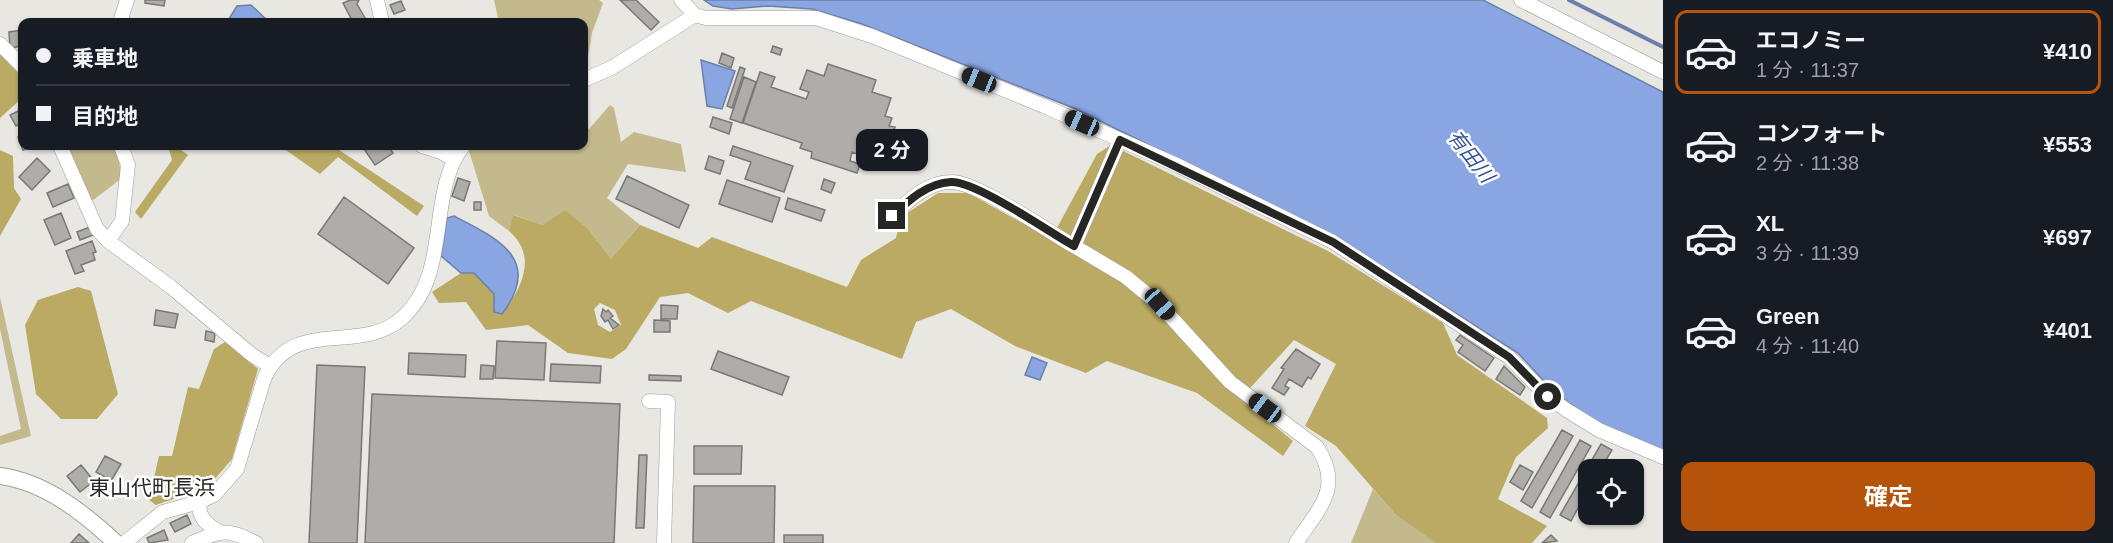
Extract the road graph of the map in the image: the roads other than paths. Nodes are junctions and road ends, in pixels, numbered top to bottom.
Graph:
1 (127, 0) edge
2 (377, 0) edge
3 (681, 0) edge
4 (1521, 0) edge
5 (695, 15) junction
6 (121, 18) edge
7 (381, 18) edge
8 (0, 44) edge
9 (18, 62) edge
10 (1663, 72) edge
11 (588, 78) edge
12 (1120, 140) junction
13 (62, 150) edge
14 (122, 150) edge
15 (435, 150) edge
16 (460, 150) edge
17 (453, 159) junction
18 (892, 216) dead end
19 (108, 241) junction
20 (1074, 246) junction
21 (270, 366) junction
22 (649, 400) dead end
23 (1663, 457) edge
24 (0, 476) edge
25 (199, 502) junction
26 (218, 531) junction
27 (116, 543) edge
28 (124, 543) edge
29 (192, 543) edge
30 (256, 543) edge
31 (664, 543) edge
32 (1296, 543) edge

1 - 6 street
2 - 7 street
3 - 5 street
4 - 10 street
5 - 11 street
5 - 12 street
8 - 9 street
12 - 20 street
12 - 23 street
13 - 19 street
14 - 19 street
15 - 17 street
16 - 17 street
17 - 21 street
18 - 20 street
19 - 21 street
20 - 32 street
21 - 25 street
22 - 31 street
24 - 27 street
25 - 26 street
25 - 28 street
26 - 29 street
26 - 30 street

